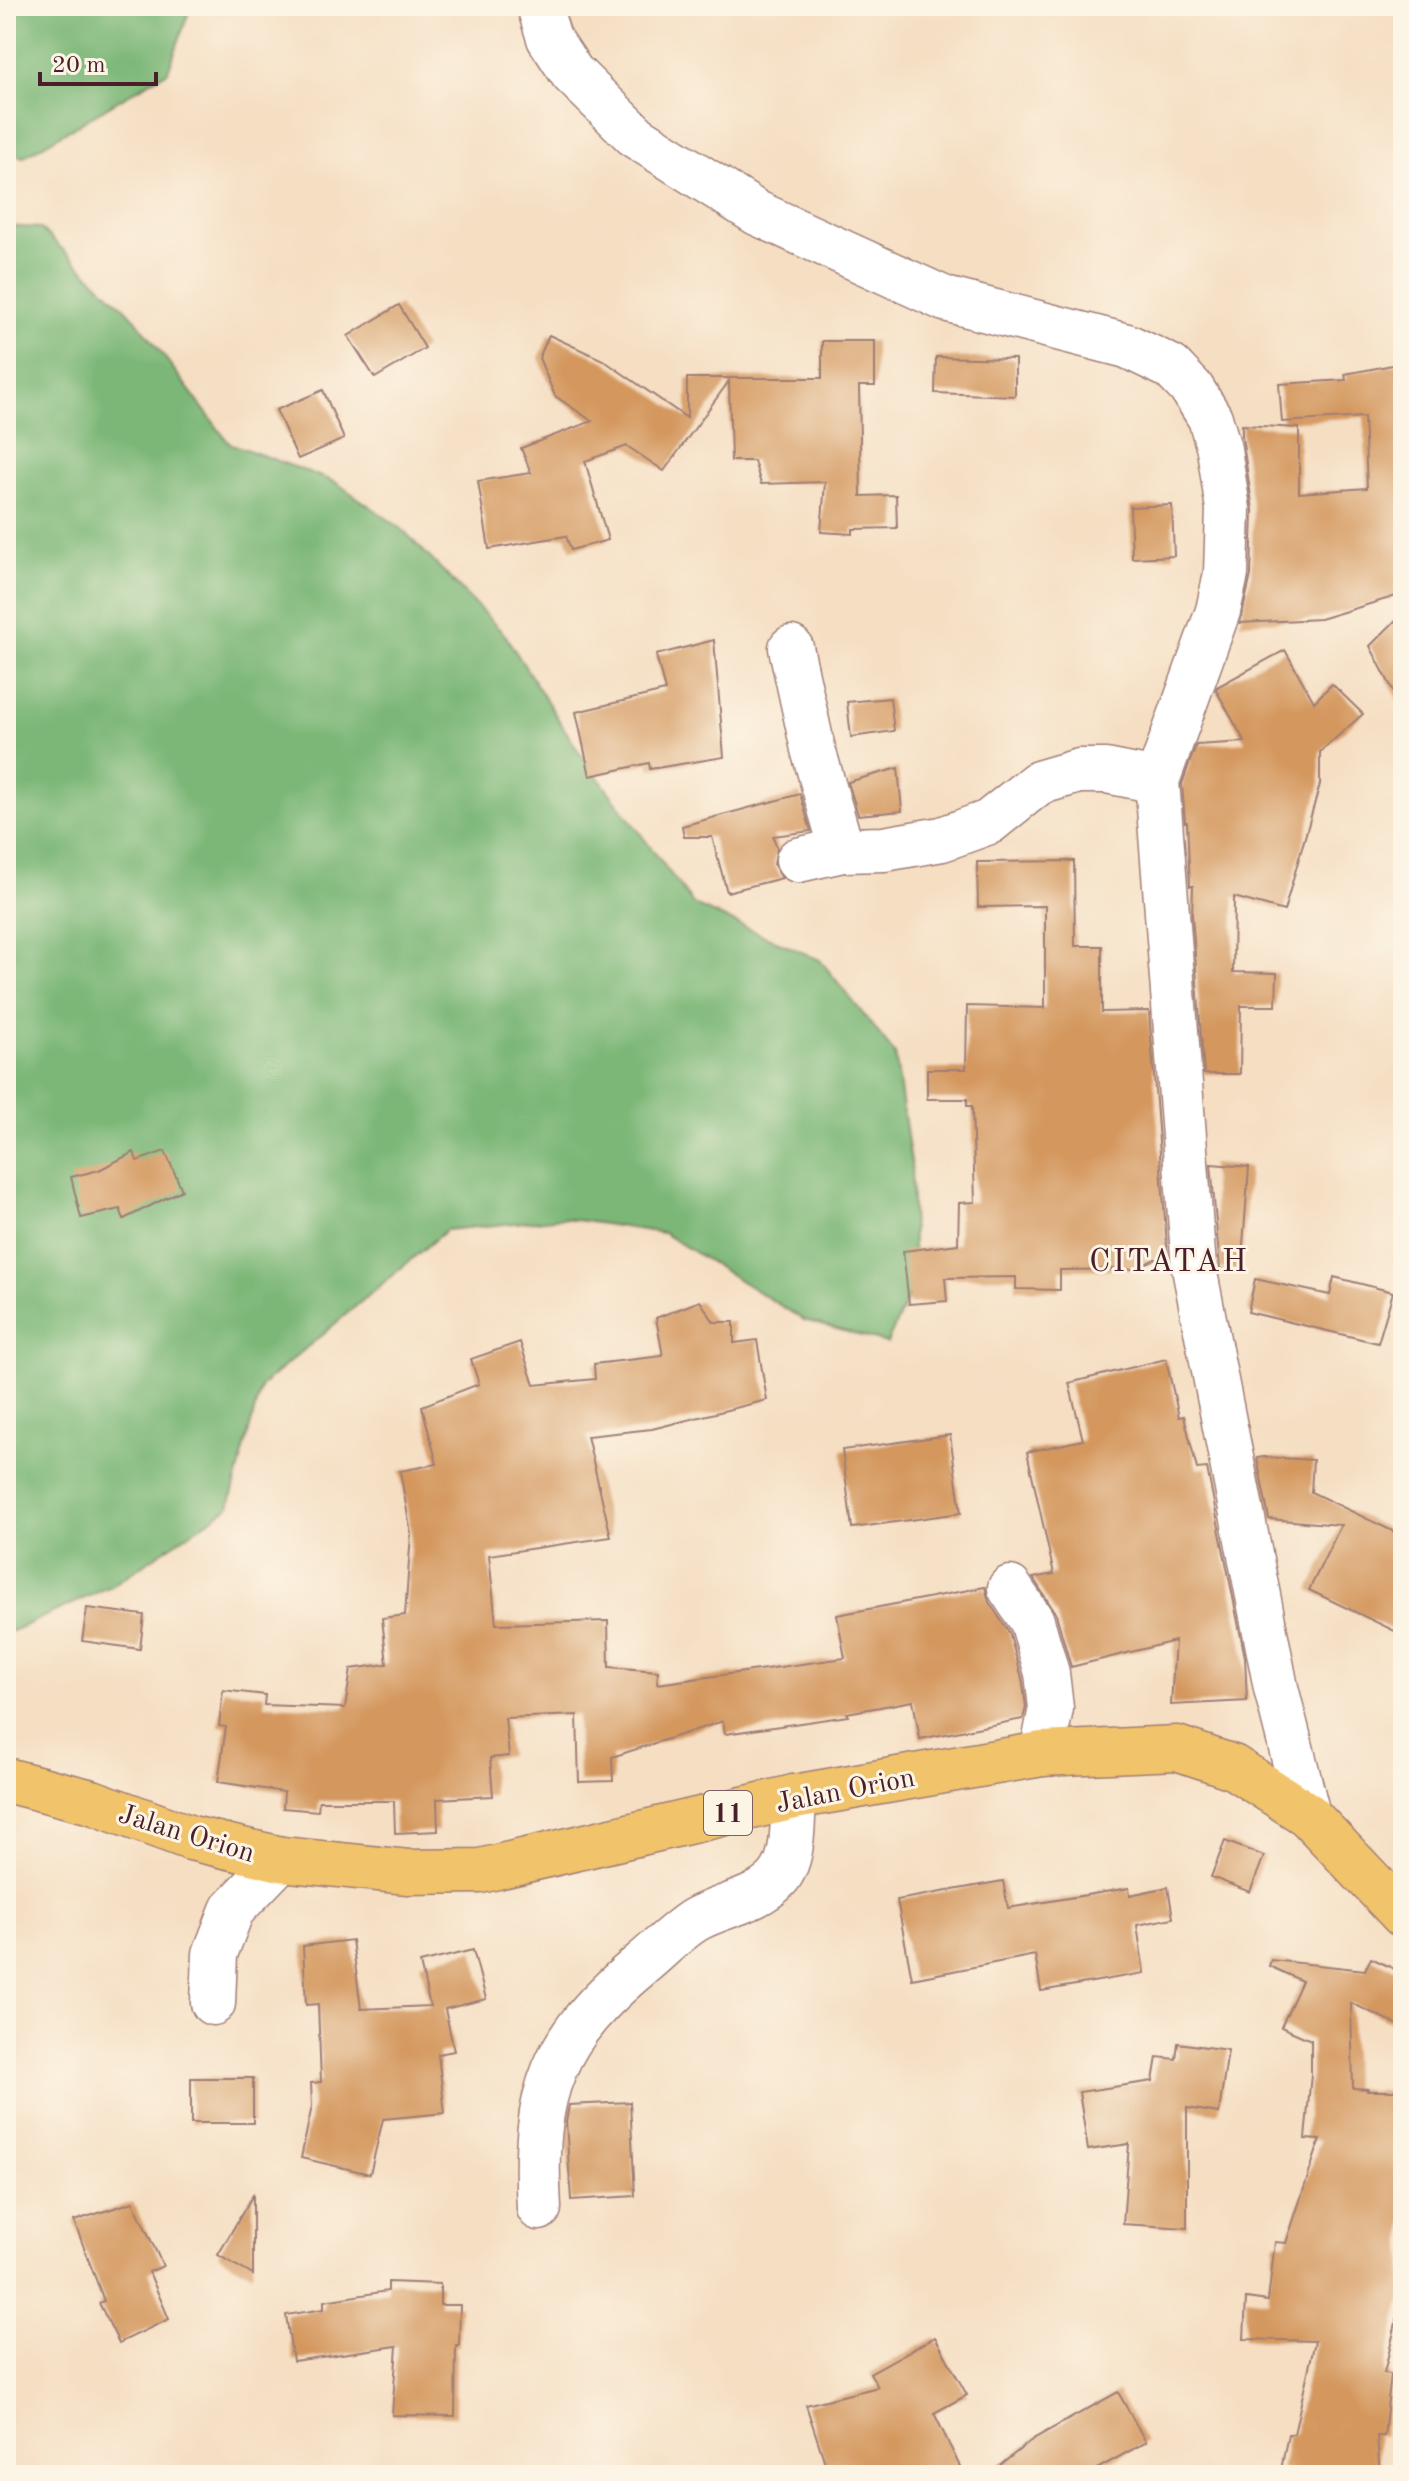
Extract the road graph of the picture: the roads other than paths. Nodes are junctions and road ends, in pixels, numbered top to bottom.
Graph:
1 (539, 6) edge
2 (791, 648) dead end
3 (1157, 781) junction
4 (842, 850) junction
5 (798, 860) dead end
6 (1010, 1588) dead end
7 (1042, 1754) junction
8 (6, 1780) edge
9 (794, 1797) junction
10 (1308, 1815) junction
11 (281, 1859) junction
12 (1403, 1915) edge
13 (213, 2003) dead end
14 (539, 2208) dead end

1 - 3 street
2 - 4 street
3 - 4 street
3 - 10 street
4 - 5 street
6 - 7 street
7 - 9 highway, Jalan Orion / 11
7 - 10 highway, Jalan Orion / 11
8 - 11 highway, Jalan Orion / 11
9 - 11 highway, Jalan Orion / 11
9 - 14 street
10 - 12 highway, Jalan Orion / 11
11 - 13 street

